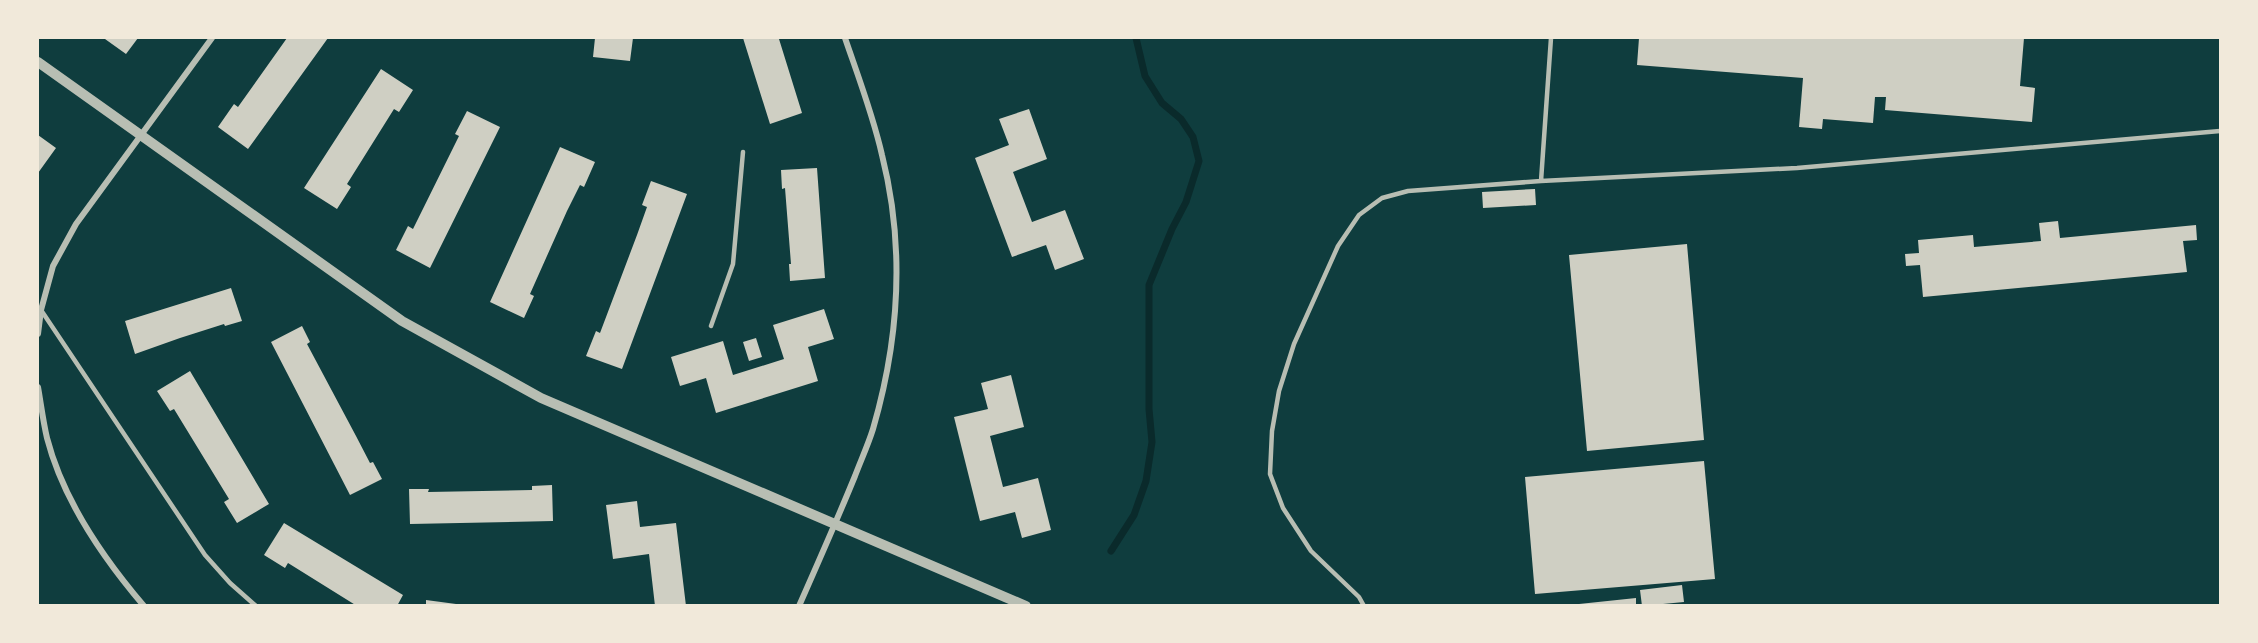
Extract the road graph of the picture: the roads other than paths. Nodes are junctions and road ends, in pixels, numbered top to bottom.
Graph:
1 (212, 38) edge
2 (845, 38) edge
3 (1551, 38) edge
4 (38, 62) edge
5 (2220, 131) edge
6 (141, 137) junction
7 (743, 152) dead end
8 (1541, 181) junction
9 (41, 310) junction
10 (711, 326) dead end
11 (38, 334) edge
12 (38, 387) edge
13 (836, 524) junction
14 (144, 606) edge
15 (256, 606) edge
16 (799, 606) edge
17 (1026, 606) edge
18 (1364, 606) edge

1 - 6 street
2 - 13 street
3 - 8 lane
4 - 6 street
5 - 8 lane
6 - 9 street
6 - 13 street
7 - 10 lane
8 - 18 lane
9 - 11 street
9 - 15 lane
12 - 14 street
13 - 16 street
13 - 17 street

